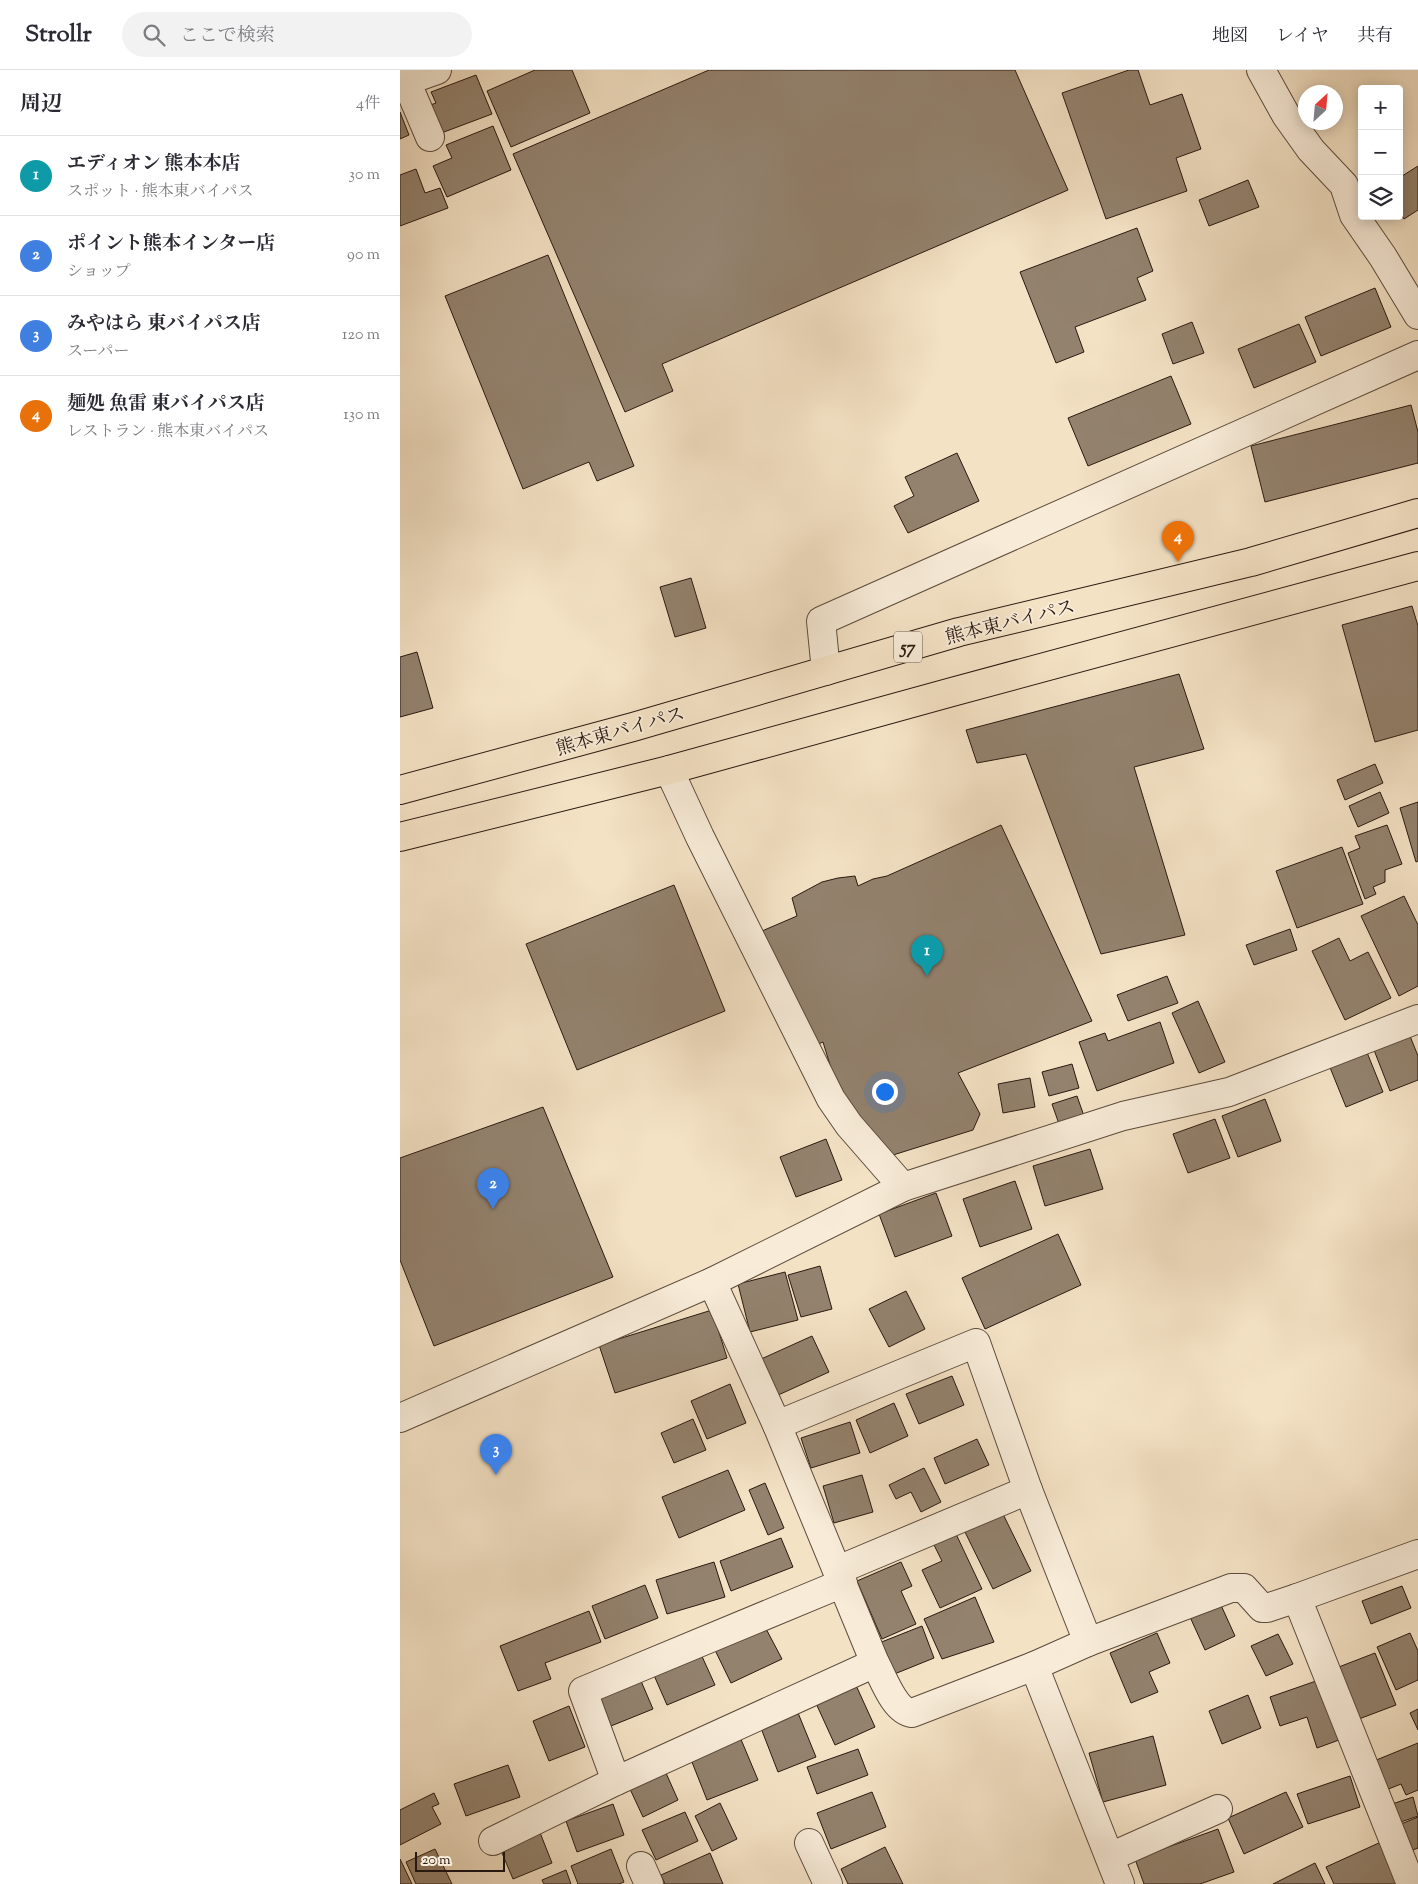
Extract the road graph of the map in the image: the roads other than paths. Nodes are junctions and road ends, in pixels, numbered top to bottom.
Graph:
1 (437, 70) edge
2 (1261, 70) edge
3 (403, 82) edge
4 (430, 137) dead end
5 (1418, 315) edge
6 (1418, 355) edge
7 (1418, 513) edge
8 (1418, 566) edge
9 (826, 671) junction
10 (669, 770) junction
11 (400, 790) edge
12 (400, 836) edge
13 (1418, 1019) edge
14 (903, 1187) junction
15 (712, 1282) junction
16 (400, 1418) edge
17 (777, 1425) junction
18 (1028, 1490) junction
19 (1418, 1554) edge
20 (840, 1577) junction
21 (1297, 1598) junction
22 (1088, 1642) junction
23 (875, 1663) junction
24 (1034, 1666) junction
25 (616, 1780) junction
26 (1218, 1809) dead end
27 (493, 1841) dead end
28 (809, 1843) dead end
29 (1110, 1857) junction
30 (828, 1884) edge
31 (1120, 1884) edge
32 (1410, 1884) edge

1 - 3 street
2 - 5 street
3 - 4 street
6 - 9 street
7 - 9 highway, 熊本東バイパス / 57
8 - 10 highway
9 - 11 highway, 熊本東バイパス / 57
10 - 12 highway
10 - 14 street
13 - 14 street
14 - 15 street
15 - 16 street
15 - 17 street
17 - 18 street
17 - 20 street
18 - 20 street
18 - 22 street
19 - 21 street
20 - 23 street
20 - 25 street
21 - 22 street
21 - 32 street
22 - 24 street
23 - 24 street
23 - 25 street
24 - 29 street
25 - 27 street
26 - 29 street
28 - 30 street
29 - 31 street

